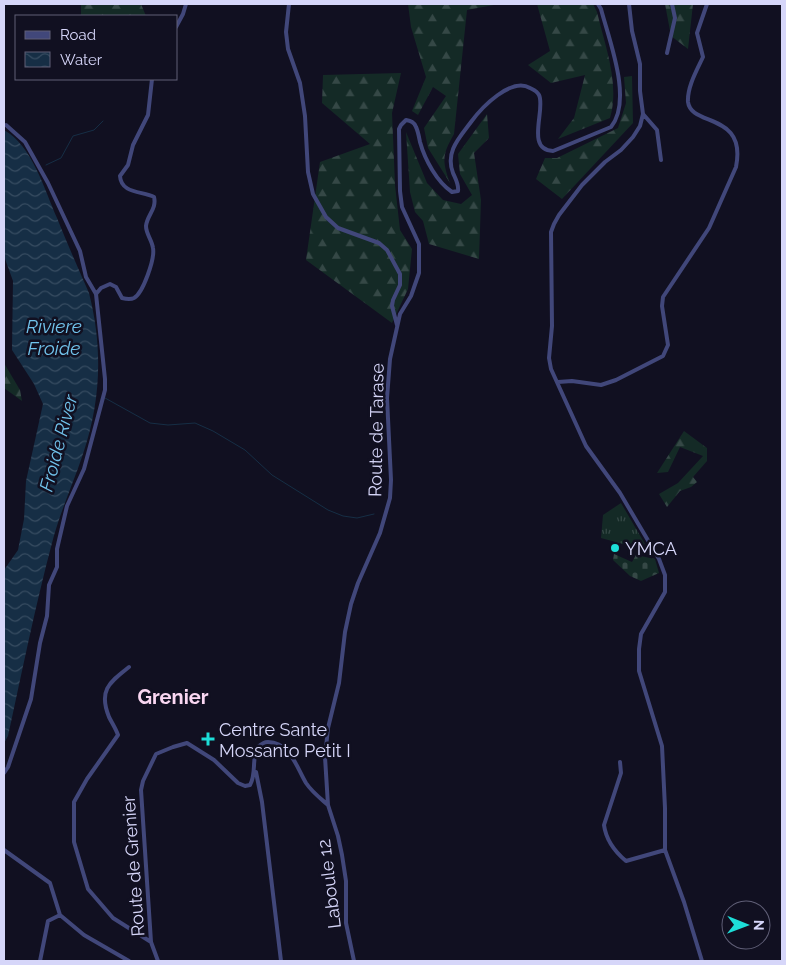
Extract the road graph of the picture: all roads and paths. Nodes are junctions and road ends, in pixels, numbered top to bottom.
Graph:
1 (186, 4) edge
2 (289, 4) edge
3 (598, 4) edge
4 (629, 4) edge
5 (672, 4) edge
6 (707, 4) edge
7 (178, 23) edge
8 (668, 54) dead end
9 (152, 80) edge
10 (643, 114) junction
11 (6, 124) dead end
12 (661, 160) dead end
13 (96, 294) junction
14 (397, 326) junction
15 (558, 382) junction
16 (129, 667) dead end
17 (620, 762) dead end
18 (255, 768) junction
19 (4, 773) edge
20 (328, 805) junction
21 (4, 850) edge
22 (665, 850) junction
23 (60, 915) junction
24 (151, 942) junction
25 (40, 961) edge
26 (129, 961) edge
27 (158, 961) edge
28 (281, 961) edge
29 (354, 961) edge
30 (702, 961) edge

1 - 7 street
2 - 14 street
3 - 14 street, Route de Tarase
4 - 10 street
5 - 8 street
6 - 15 street
9 - 13 street
10 - 12 street
10 - 15 street
11 - 13 street
13 - 19 street
14 - 20 street, Route de Tarase
15 - 22 street
16 - 24 street
17 - 22 street
18 - 20 street, Route de Grenier
18 - 24 street, Route de Grenier
18 - 28 street
20 - 29 street, Laboule 12
21 - 23 street
22 - 30 street
23 - 25 street
23 - 26 street
24 - 27 street, Route de Grenier

